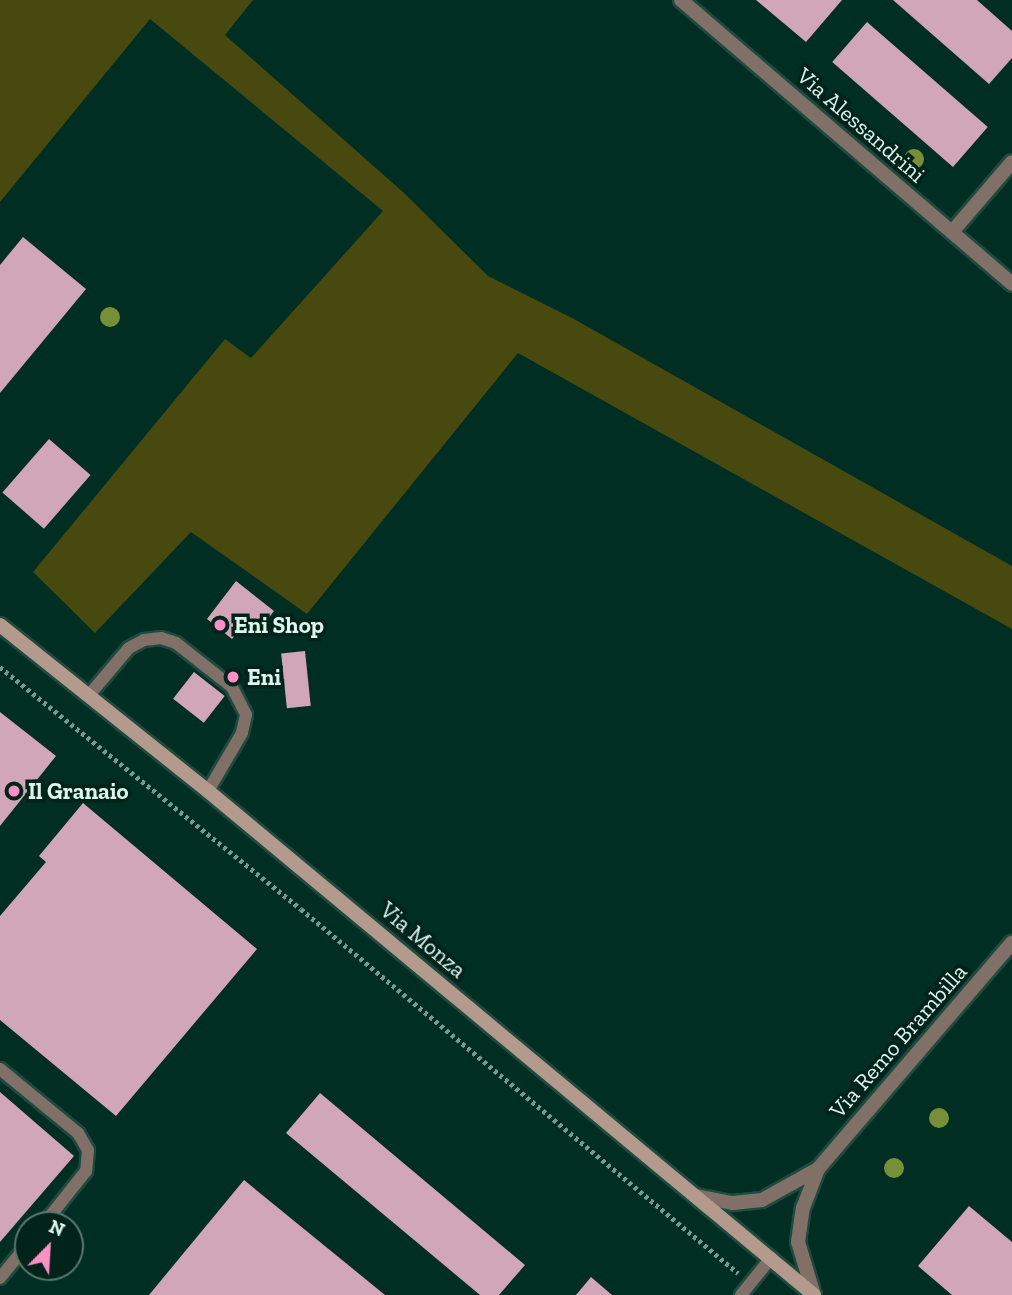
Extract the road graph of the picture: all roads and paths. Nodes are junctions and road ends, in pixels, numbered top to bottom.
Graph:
1 (681, 0) edge
2 (1012, 162) edge
3 (952, 232) junction
4 (1012, 284) edge
5 (0, 625) edge
6 (0, 667) edge
7 (90, 694) junction
8 (208, 791) junction
9 (1012, 943) edge
10 (0, 1069) edge
11 (818, 1169) junction
12 (696, 1196) junction
13 (54, 1211) edge
14 (771, 1258) junction
15 (14, 1261) edge
16 (0, 1278) edge
17 (751, 1283) junction
18 (741, 1295) edge
19 (814, 1295) edge

1 - 3 street, Via Alessandrini
2 - 3 street
3 - 4 street, Via Alessandrini
5 - 7 main road, Via Monza
6 - 17 path
7 - 8 main road, Via Monza
7 - 8 lane
8 - 12 main road, Via Monza
9 - 11 street, Via Remo Brambilla
10 - 13 lane
11 - 12 street, Via Remo Brambilla
11 - 19 street, Via Remo Brambilla
12 - 14 main road, Via Monza
14 - 17 lane
14 - 19 main road, Via Monza
15 - 16 lane
17 - 18 lane

